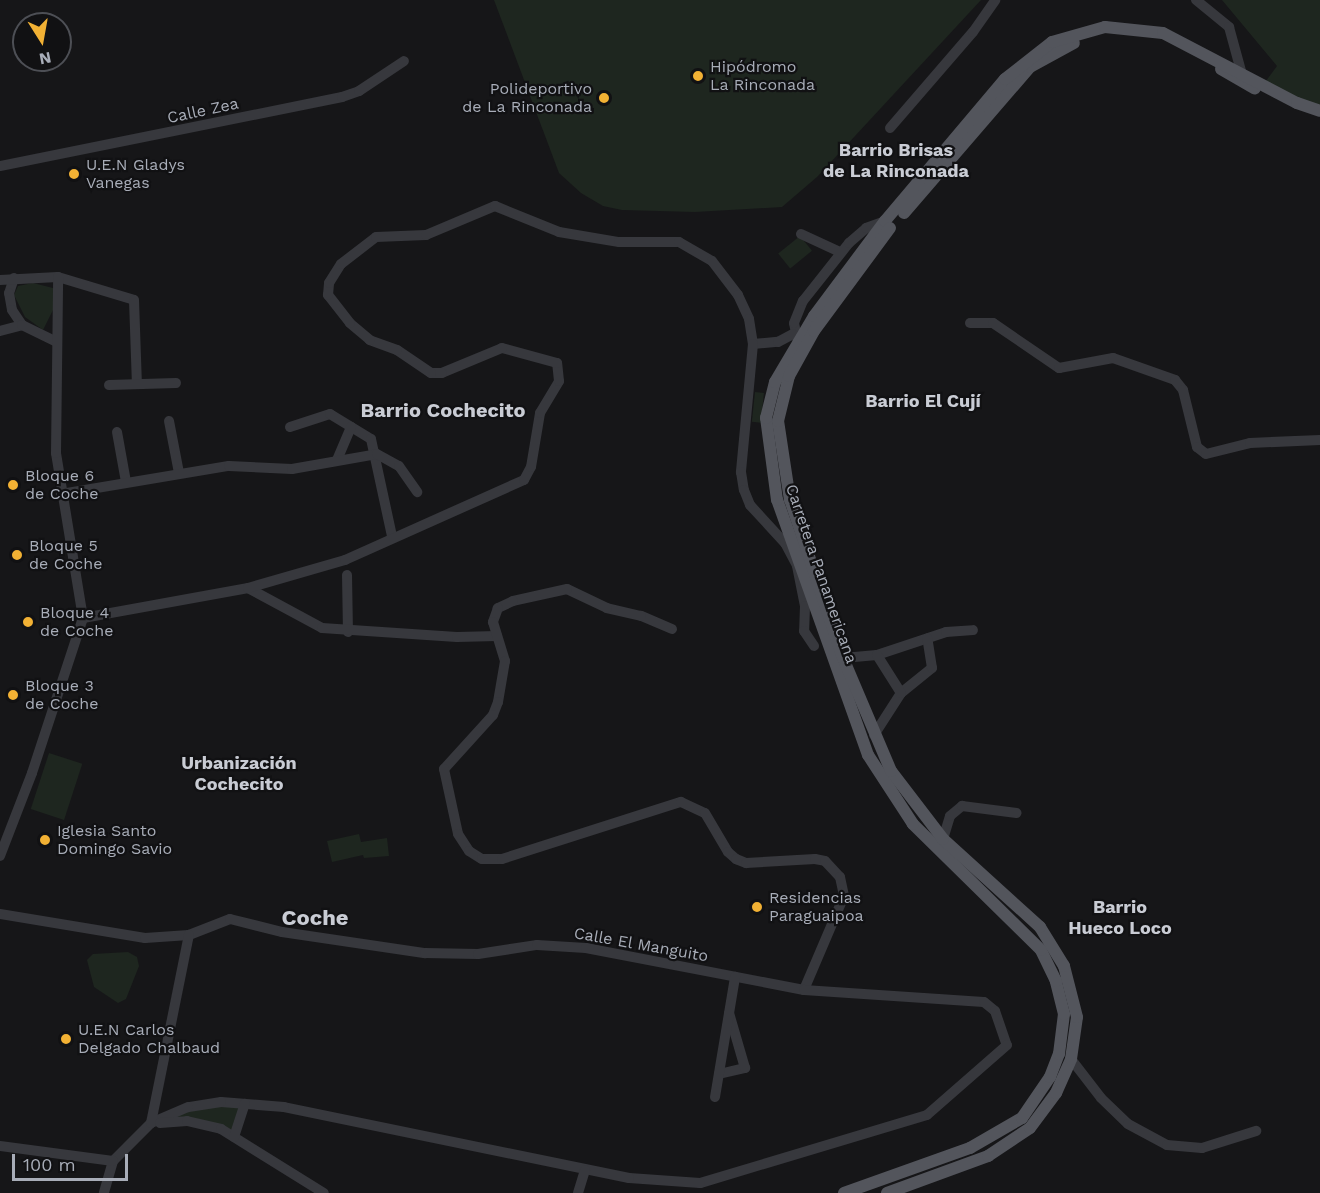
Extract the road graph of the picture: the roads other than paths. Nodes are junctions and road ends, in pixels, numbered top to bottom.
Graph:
1 (995, 0) edge
2 (1196, 0) edge
3 (404, 61) dead end
4 (1241, 71) junction
5 (1320, 111) edge
6 (1320, 119) edge
7 (890, 128) dead end
8 (0, 166) edge
9 (885, 221) junction
10 (801, 234) dead end
11 (840, 252) junction
12 (58, 277) junction
13 (14, 278) junction
14 (0, 280) edge
15 (970, 323) dead end
16 (22, 325) junction
17 (0, 331) edge
18 (796, 338) junction
19 (55, 342) junction
20 (753, 344) junction
21 (176, 383) dead end
22 (137, 384) junction
23 (109, 385) dead end
24 (169, 422) dead end
25 (290, 427) dead end
26 (351, 427) junction
27 (117, 432) dead end
28 (1320, 440) edge
29 (377, 454) junction
30 (338, 460) junction
31 (179, 473) junction
32 (126, 482) junction
33 (417, 492) dead end
34 (61, 494) junction
35 (392, 536) junction
36 (347, 575) dead end
37 (248, 588) junction
38 (809, 605) junction
39 (83, 618) junction
40 (672, 629) dead end
41 (973, 630) dead end
42 (348, 632) junction
43 (497, 636) junction
44 (927, 638) junction
45 (814, 646) dead end
46 (877, 655) junction
47 (843, 658) junction
48 (901, 693) junction
49 (874, 735) junction
50 (1017, 813) dead end
51 (950, 816) junction
52 (929, 823) junction
53 (943, 839) junction
54 (0, 856) edge
55 (0, 914) edge
56 (189, 935) junction
57 (735, 977) junction
58 (804, 990) junction
59 (729, 1012) junction
60 (1071, 1059) junction
61 (719, 1074) junction
62 (715, 1097) dead end
63 (245, 1104) junction
64 (151, 1124) junction
65 (1256, 1131) dead end
66 (234, 1137) junction
67 (0, 1146) edge
68 (113, 1161) junction
69 (585, 1170) junction
70 (104, 1193) edge
71 (324, 1193) edge
72 (578, 1193) edge
73 (844, 1193) edge
74 (888, 1193) edge

1 - 7 street
2 - 4 street
3 - 8 street, Calle Zea
4 - 5 main road, Carretera Panamericana
4 - 9 main road, Carretera Panamericana
6 - 47 main road, Carretera Panamericana
9 - 11 street
9 - 18 main road, Carretera Panamericana
10 - 11 street
11 - 18 street
12 - 13 street
12 - 19 street
12 - 22 street
13 - 14 street
13 - 16 street
15 - 28 street
16 - 17 street
16 - 19 street
18 - 20 street
18 - 38 main road, Carretera Panamericana
19 - 34 street
20 - 35 street
20 - 38 street
21 - 22 street
22 - 23 street
24 - 31 street
25 - 26 street
26 - 29 street
26 - 30 street
27 - 32 street
29 - 30 street
29 - 33 street
29 - 35 street
30 - 31 street
31 - 32 street
32 - 34 street
34 - 39 street
35 - 37 street
36 - 42 street
37 - 39 street
37 - 42 street
38 - 45 street
38 - 73 main road, Carretera Panamericana
39 - 54 street
40 - 43 street
41 - 44 street
42 - 43 street
43 - 58 street
44 - 46 street
44 - 48 street
46 - 47 street
46 - 48 street
47 - 49 main road, Carretera Panamericana
48 - 49 street
49 - 52 main road, Carretera Panamericana
50 - 51 street
51 - 52 street
51 - 53 street
52 - 53 main road, Carretera Panamericana
53 - 60 main road, Carretera Panamericana
55 - 56 street, Calle El Manguito
56 - 57 street, Calle El Manguito
56 - 64 street
57 - 58 street, Calle El Manguito
57 - 59 street
58 - 69 street, Calle El Manguito
59 - 61 street
59 - 61 street
60 - 65 street
60 - 74 main road, Carretera Panamericana
61 - 62 street
63 - 64 street
63 - 66 street
63 - 69 street
64 - 66 street
64 - 68 street
66 - 71 street
67 - 68 street
68 - 70 street
69 - 72 street

